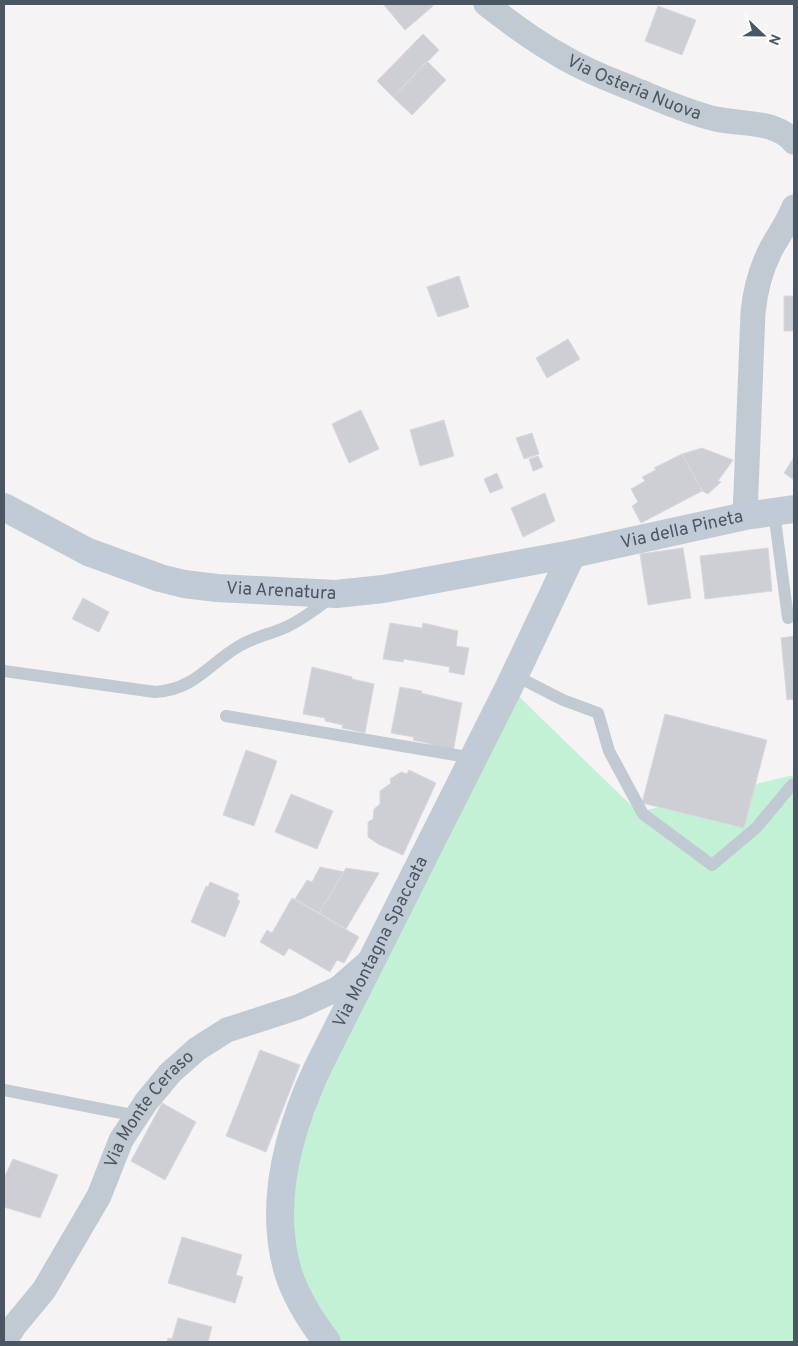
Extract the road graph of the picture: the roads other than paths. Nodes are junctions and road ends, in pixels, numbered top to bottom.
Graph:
1 (486, 4) edge
2 (794, 142) edge
3 (794, 207) edge
4 (4, 507) edge
5 (784, 511) edge
6 (745, 516) junction
7 (572, 554) junction
8 (336, 594) junction
9 (788, 618) dead end
10 (4, 671) edge
11 (514, 675) junction
12 (226, 716) dead end
13 (473, 758) junction
14 (794, 786) edge
15 (371, 960) junction
16 (4, 1090) edge
17 (137, 1116) junction
18 (4, 1342) edge
19 (327, 1342) edge

1 - 2 street, Via Osteria Nuova
3 - 6 street
4 - 8 street, Via Arenatura
5 - 6 street, Via della Pineta
5 - 9 lane
6 - 7 street, Via della Pineta
7 - 8 street, Via Arenatura
7 - 11 street, Via Montagna Spaccata
8 - 10 lane
11 - 13 street, Via Montagna Spaccata
11 - 14 lane
12 - 13 lane
13 - 15 street, Via Montagna Spaccata
15 - 17 street, Via Monte Ceraso
15 - 19 street, Via Montagna Spaccata
16 - 17 lane
17 - 18 street, Via Monte Ceraso

